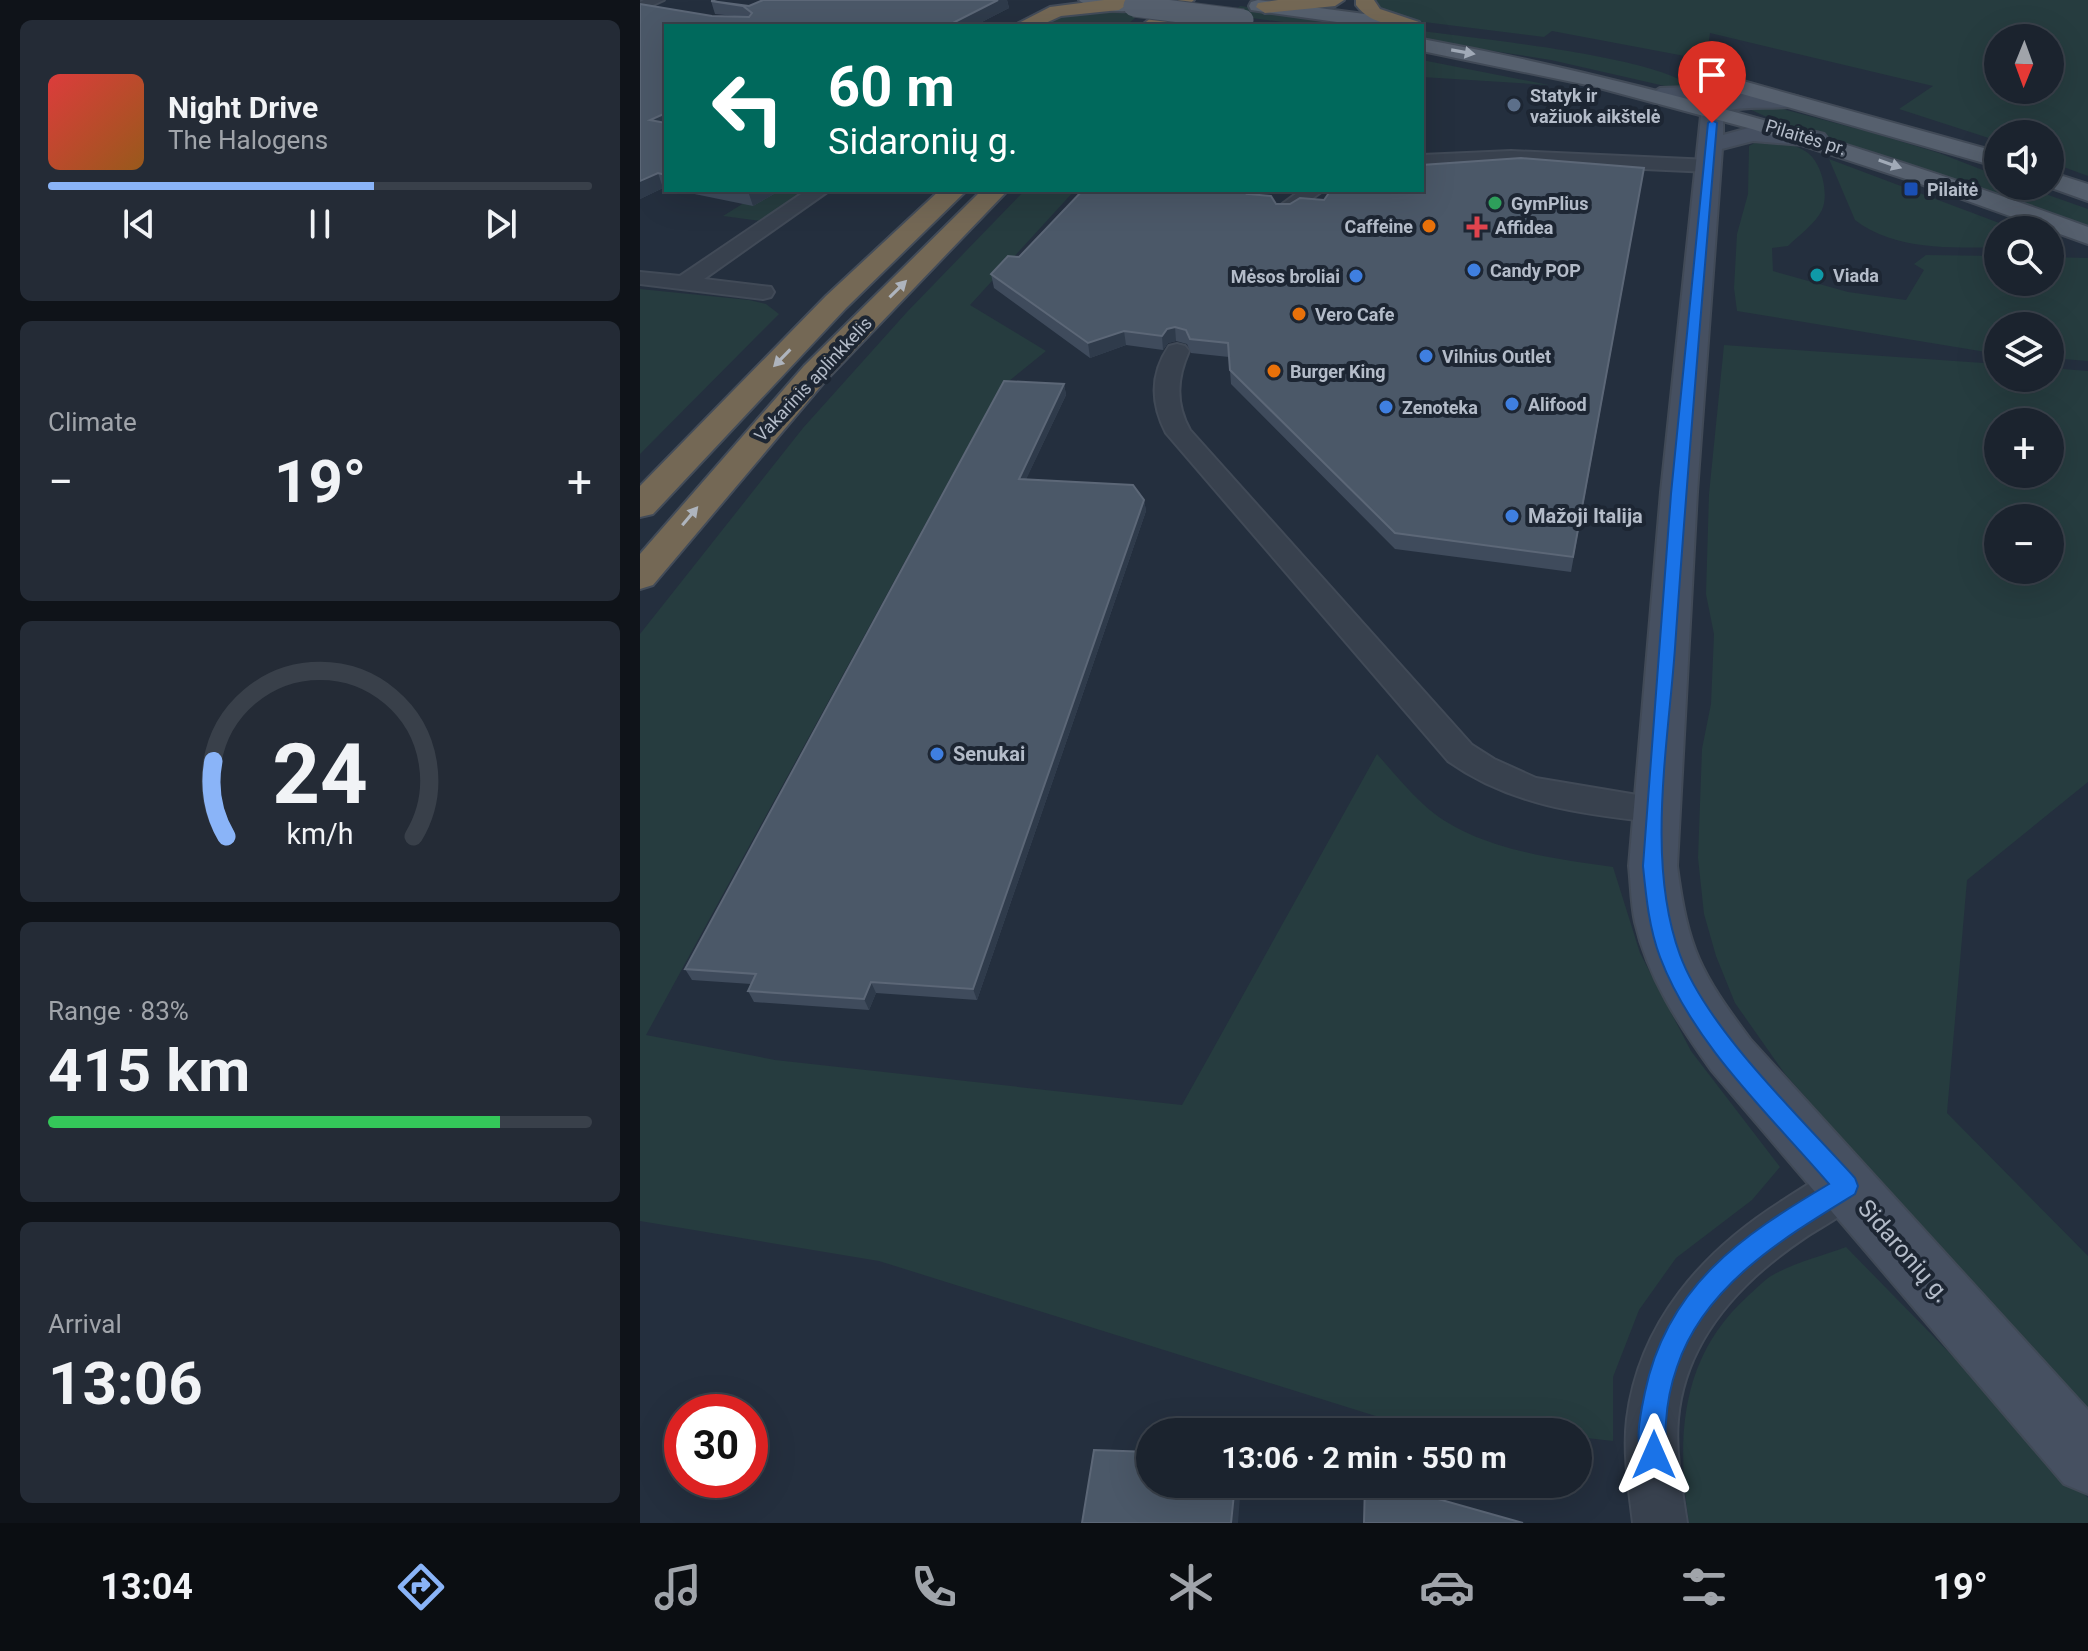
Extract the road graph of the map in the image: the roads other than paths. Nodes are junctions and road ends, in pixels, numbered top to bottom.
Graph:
1 (657, 0) edge
2 (1088, 0) edge
3 (1185, 0) edge
4 (1214, 0) edge
5 (1335, 0) edge
6 (1365, 0) edge
7 (1027, 1) edge
8 (1126, 5) junction
9 (640, 8) edge
10 (668, 14) edge
11 (1259, 16) edge
12 (1005, 24) edge
13 (1028, 24) edge
14 (1154, 24) edge
15 (1185, 24) edge
16 (1285, 24) edge
17 (1381, 24) edge
18 (1405, 24) edge
19 (1486, 36) dead end
20 (1424, 41) edge
21 (1424, 41) edge
22 (1690, 73) dead end
23 (1718, 80) junction
24 (1660, 95) junction
25 (1795, 101) junction
26 (1712, 108) junction
27 (1816, 139) junction
28 (1711, 156) junction
29 (1984, 156) edge
30 (1424, 161) edge
31 (2064, 184) edge
32 (817, 192) edge
33 (953, 192) edge
34 (994, 192) edge
35 (1311, 192) edge
36 (2088, 193) edge
37 (1284, 210) edge
38 (2088, 236) edge
39 (640, 278) edge
40 (684, 283) junction
41 (763, 292) dead end
42 (1177, 351) edge
43 (641, 504) edge
44 (640, 577) edge
45 (1655, 809) junction
46 (1846, 1186) junction
47 (2088, 1460) edge
48 (1660, 1523) edge

1 - 9 street
2 - 8 main road
3 - 14 highway
4 - 11 main road
4 - 15 highway
5 - 11 highway
6 - 18 highway
7 - 12 highway
8 - 11 main road, bridge
8 - 13 highway
9 - 10 street
11 - 16 main road
11 - 17 main road
19 - 20 main road, Pilaitės pr.
21 -> 24 main road, Pilaitės pr.
22 - 23 main road, Pilaitės pr.
23 - 24 main road
23 - 25 main road, Pilaitės pr.
23 - 26 main road, Sidaronių g.
24 - 26 main road, Pilaitės pr.
25 - 26 main road
25 - 29 main road, Pilaitės pr.
26 - 27 main road, Pilaitės pr.
26 - 28 main road, Sidaronių g.
27 - 28 main road
27 -> 38 main road, Pilaitės pr.
28 - 30 street
28 - 45 main road, Sidaronių g.
31 - 36 main road
32 - 40 street
33 -> 43 highway, Vakarinis aplinkkelis
44 -> 34 highway, Vakarinis aplinkkelis
35 - 37 street
39 - 40 street
40 - 41 street
42 - 45 street
45 - 46 main road, Sidaronių g.
46 - 47 main road, Sidaronių g.
46 - 48 street

